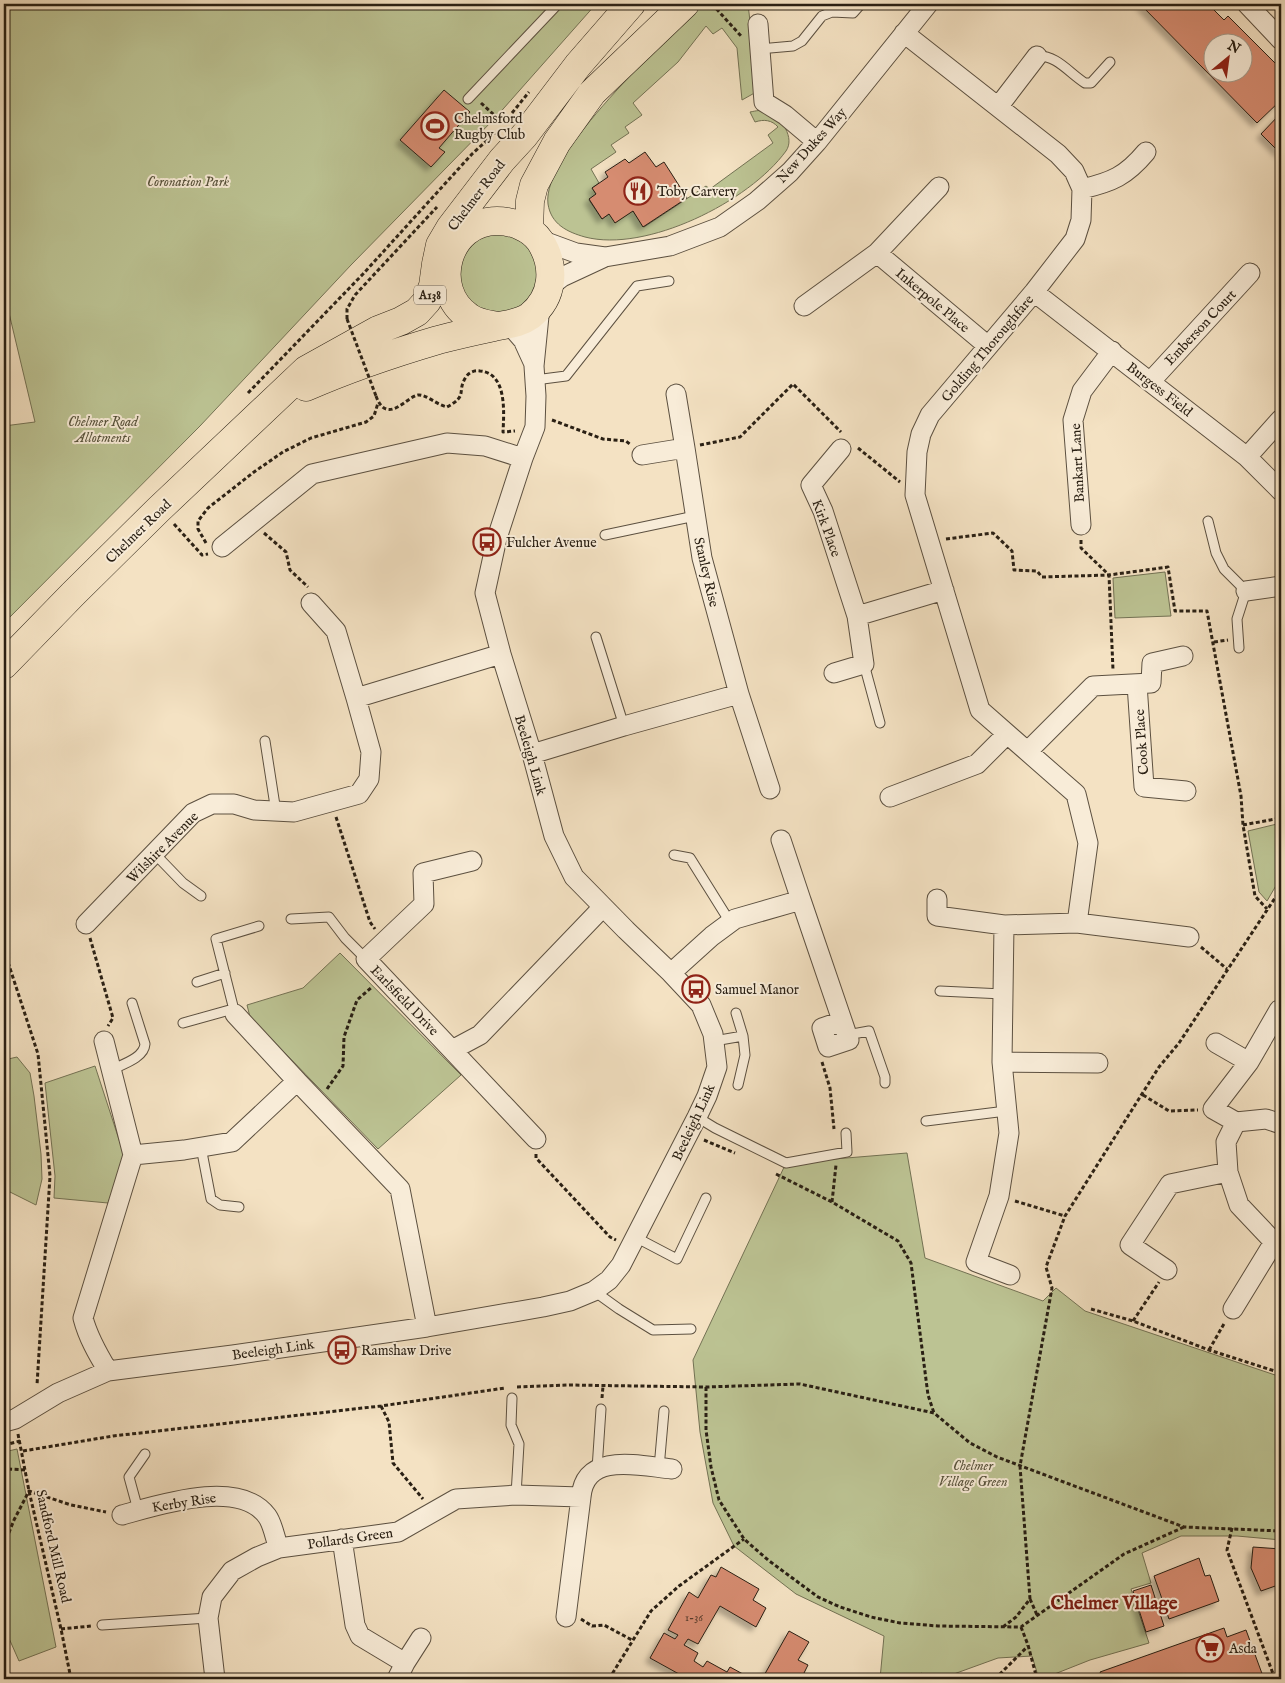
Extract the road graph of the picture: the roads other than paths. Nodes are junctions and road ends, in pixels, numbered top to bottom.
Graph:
1 (558, 4) edge
2 (631, 4) edge
3 (684, 4) edge
4 (860, 4) edge
5 (928, 4) edge
6 (1247, 4) edge
7 (758, 24) dead end
8 (904, 33) junction
9 (1281, 40) edge
10 (760, 52) junction
11 (1037, 56) joint
12 (1110, 62) dead end
13 (470, 97) road end
14 (998, 107) junction
15 (514, 130) junction
16 (818, 142) junction
17 (1146, 152) dead end
18 (939, 187) dead end
19 (1082, 189) junction
20 (534, 235) junction
21 (457, 240) junction
22 (878, 253) junction
23 (605, 257) junction
24 (1250, 273) dead end
25 (446, 281) junction
26 (669, 281) dead end
27 (1034, 292) junction
28 (545, 296) junction
29 (804, 306) dead end
30 (503, 325) junction
31 (988, 346) junction
32 (1112, 351) junction
33 (335, 354) junction
34 (534, 373) junction
35 (1150, 382) junction
36 (676, 394) dead end
37 (275, 400) junction
38 (1281, 420) edge
39 (847, 444) road end
40 (685, 448) junction
41 (642, 455) road end
42 (1247, 457) junction
43 (523, 458) junction
44 (1281, 491) edge
45 (695, 516) junction
46 (1208, 521) dead end
47 (1081, 524) road end
48 (605, 535) dead end
49 (217, 549) road end
50 (1281, 586) edge
51 (944, 590) junction
52 (1246, 592) junction
53 (311, 603) road end
54 (857, 616) junction
55 (596, 637) dead end
56 (1239, 648) dead end
57 (501, 654) junction
58 (1183, 656) dead end
59 (864, 664) junction
60 (4, 665) edge
61 (834, 673) dead end
62 (1136, 684) junction
63 (739, 694) junction
64 (356, 698) junction
65 (880, 723) dead end
66 (624, 726) junction
67 (1008, 734) junction
68 (265, 741) dead end
69 (1028, 751) junction
70 (532, 754) junction
71 (770, 789) dead end
72 (1186, 791) dead end
73 (890, 797) dead end
74 (276, 812) junction
75 (781, 840) dead end
76 (154, 853) junction
77 (674, 855) dead end
78 (472, 861) dead end
79 (201, 896) dead end
80 (937, 899) dead end
81 (801, 900) junction
82 (603, 907) junction
83 (291, 919) dead end
84 (730, 922) junction
85 (1077, 923) junction
86 (86, 924) road end
87 (1004, 925) junction
88 (259, 926) dead end
89 (1189, 937) road end
90 (366, 959) junction
91 (224, 973) junction
92 (671, 973) junction
93 (197, 982) dead end
94 (940, 991) dead end
95 (1003, 994) junction
96 (132, 1003) dead end
97 (1279, 1010) dead end
98 (234, 1012) junction
99 (736, 1013) dead end
100 (183, 1023) dead end
101 (845, 1028) junction
102 (742, 1036) junction
103 (104, 1041) road end
104 (714, 1041) junction
105 (1216, 1043) dead end
106 (828, 1047) road end
107 (452, 1050) junction
108 (1002, 1062) junction
109 (1249, 1062) junction
110 (1098, 1063) dead end
111 (112, 1070) junction
112 (297, 1081) junction
113 (886, 1083) dead end
114 (738, 1085) dead end
115 (1006, 1111) junction
116 (926, 1121) dead end
117 (1236, 1122) junction
118 (1281, 1124) edge
119 (693, 1125) junction
120 (846, 1133) dead end
121 (536, 1139) road end
122 (201, 1147) junction
123 (133, 1155) junction
124 (1228, 1172) junction
125 (706, 1198) dead end
126 (239, 1207) dead end
127 (632, 1243) junction
128 (1277, 1245) edge
129 (1167, 1270) road end
130 (1010, 1275) dead end
131 (594, 1291) junction
132 (1233, 1309) road end
133 (427, 1326) junction
134 (691, 1330) dead end
135 (108, 1371) junction
136 (512, 1398) dead end
137 (601, 1409) dead end
138 (664, 1411) dead end
139 (9, 1421) edge
140 (145, 1454) dead end
141 (597, 1469) junction
142 (665, 1469) joint
143 (516, 1494) junction
144 (581, 1497) junction
145 (130, 1512) joint
146 (342, 1539) junction
147 (279, 1548) junction
148 (566, 1617) road end
149 (208, 1618) junction
150 (102, 1625) road end
151 (421, 1638) dead end
152 (401, 1671) edge
153 (215, 1679) edge

1 - 13 lane
2 - 15 main road, Chelmer Road / A138
3 - 20 main road
4 - 10 lane
5 - 8 street, New Dukes Way
6 - 9 street
7 - 10 street
8 - 14 street, Golding Thoroughfare
8 - 16 street, New Dukes Way
10 - 16 street
11 - 12 lane
11 - 14 street
14 - 19 street, Golding Thoroughfare
15 - 21 main road, Chelmer Road / A138
15 - 33 main road, Chelmer Road / A138
16 - 23 street, New Dukes Way
17 - 19 street
18 - 22 street
19 - 27 street, Golding Thoroughfare
20 - 21 main road, Chelmer Road
20 - 23 street, New Dukes Way
20 - 28 main road
21 - 25 main road, Chelmer Road / A138
22 - 29 street
22 - 31 street, Inkerpole Place
23 - 28 street, New Dukes Way
24 - 35 street, Emberson Court
25 - 30 main road, A138
25 - 33 main road, Chelmer Road / A138
26 - 34 lane
27 - 31 street, Golding Thoroughfare
27 - 32 street, Burgess Field
28 - 30 main road, Chelmer Road / A138
28 - 34 street, Beeleigh Link
30 - 34 street, Beeleigh Link
30 - 37 main road, Chelmer Road / A138
31 - 51 street, Golding Thoroughfare
32 - 35 street, Burgess Field
32 - 47 street, Bankart Lane
33 - 37 main road, Chelmer Road / A138
34 - 43 street, Beeleigh Link
35 - 42 street, Burgess Field
36 - 40 street, Stanley Rise
37 - 60 main road, Chelmer Road / A138
38 - 42 street
39 - 54 street, Kirk Place
40 - 41 street
40 - 45 street, Stanley Rise
42 - 44 street, Burgess Field
43 - 49 street
43 - 57 street, Beeleigh Link
45 - 48 lane
45 - 63 street, Stanley Rise
46 - 52 lane
50 - 52 street
51 - 54 street
51 - 67 street, Golding Thoroughfare
52 - 56 lane
53 - 64 street, Wilshire Avenue
54 - 59 street, Kirk Place
55 - 66 lane
57 - 64 street
57 - 70 street, Beeleigh Link
58 - 62 street
59 - 61 street
59 - 65 lane
62 - 69 street
62 - 72 street, Cook Place
63 - 66 street
63 - 71 street, Stanley Rise
64 - 74 street, Wilshire Avenue
66 - 70 street
67 - 69 street, Golding Thoroughfare
67 - 73 street
68 - 74 lane
69 - 85 street, Golding Thoroughfare
70 - 82 street, Beeleigh Link
74 - 76 street, Wilshire Avenue
75 - 81 street
76 - 79 lane
76 - 86 street, Wilshire Avenue
77 - 84 lane
78 - 90 street, Earlsfield Drive
80 - 87 street
81 - 84 street
81 - 101 street
82 - 92 street, Beeleigh Link
82 - 107 street
83 - 90 lane
84 - 92 street
85 - 87 street
85 - 89 street
87 - 95 street
88 - 91 lane
90 - 107 street, Earlsfield Drive
91 - 93 lane
91 - 98 lane
92 - 104 street, Beeleigh Link
94 - 95 lane
95 - 108 street
96 - 111 lane
97 - 109 street
98 - 100 lane
98 - 112 street
99 - 102 lane
101 - 106 street
101 - 113 lane
102 - 104 lane
102 - 114 lane
103 - 111 street
104 - 119 street, Beeleigh Link
105 - 109 street
107 - 121 street, Earlsfield Drive
108 - 110 street
108 - 115 street
109 - 117 street
111 - 123 street
112 - 122 street
112 - 133 street
115 - 116 lane
115 - 130 street
117 - 118 street
117 - 124 street
119 - 120 lane
119 - 127 street, Beeleigh Link
122 - 123 street
122 - 126 lane
123 - 135 street
124 - 128 street
124 - 129 street
125 - 127 lane
127 - 131 street, Beeleigh Link
128 - 132 street
131 - 133 street, Beeleigh Link
131 - 134 lane
133 - 135 street, Beeleigh Link
135 - 139 street, Beeleigh Link
136 - 143 lane
137 - 141 lane
138 - 142 lane
140 - 145 lane
141 - 142 street
141 - 144 street
143 - 144 street, Pollards Green
143 - 146 street, Pollards Green
144 - 148 street
145 - 147 street, Kerby Rise
146 - 147 street, Pollards Green
146 - 152 street
147 - 149 street, Pollards Green
149 - 150 lane
149 - 153 street, Pollards Green
151 - 152 street

